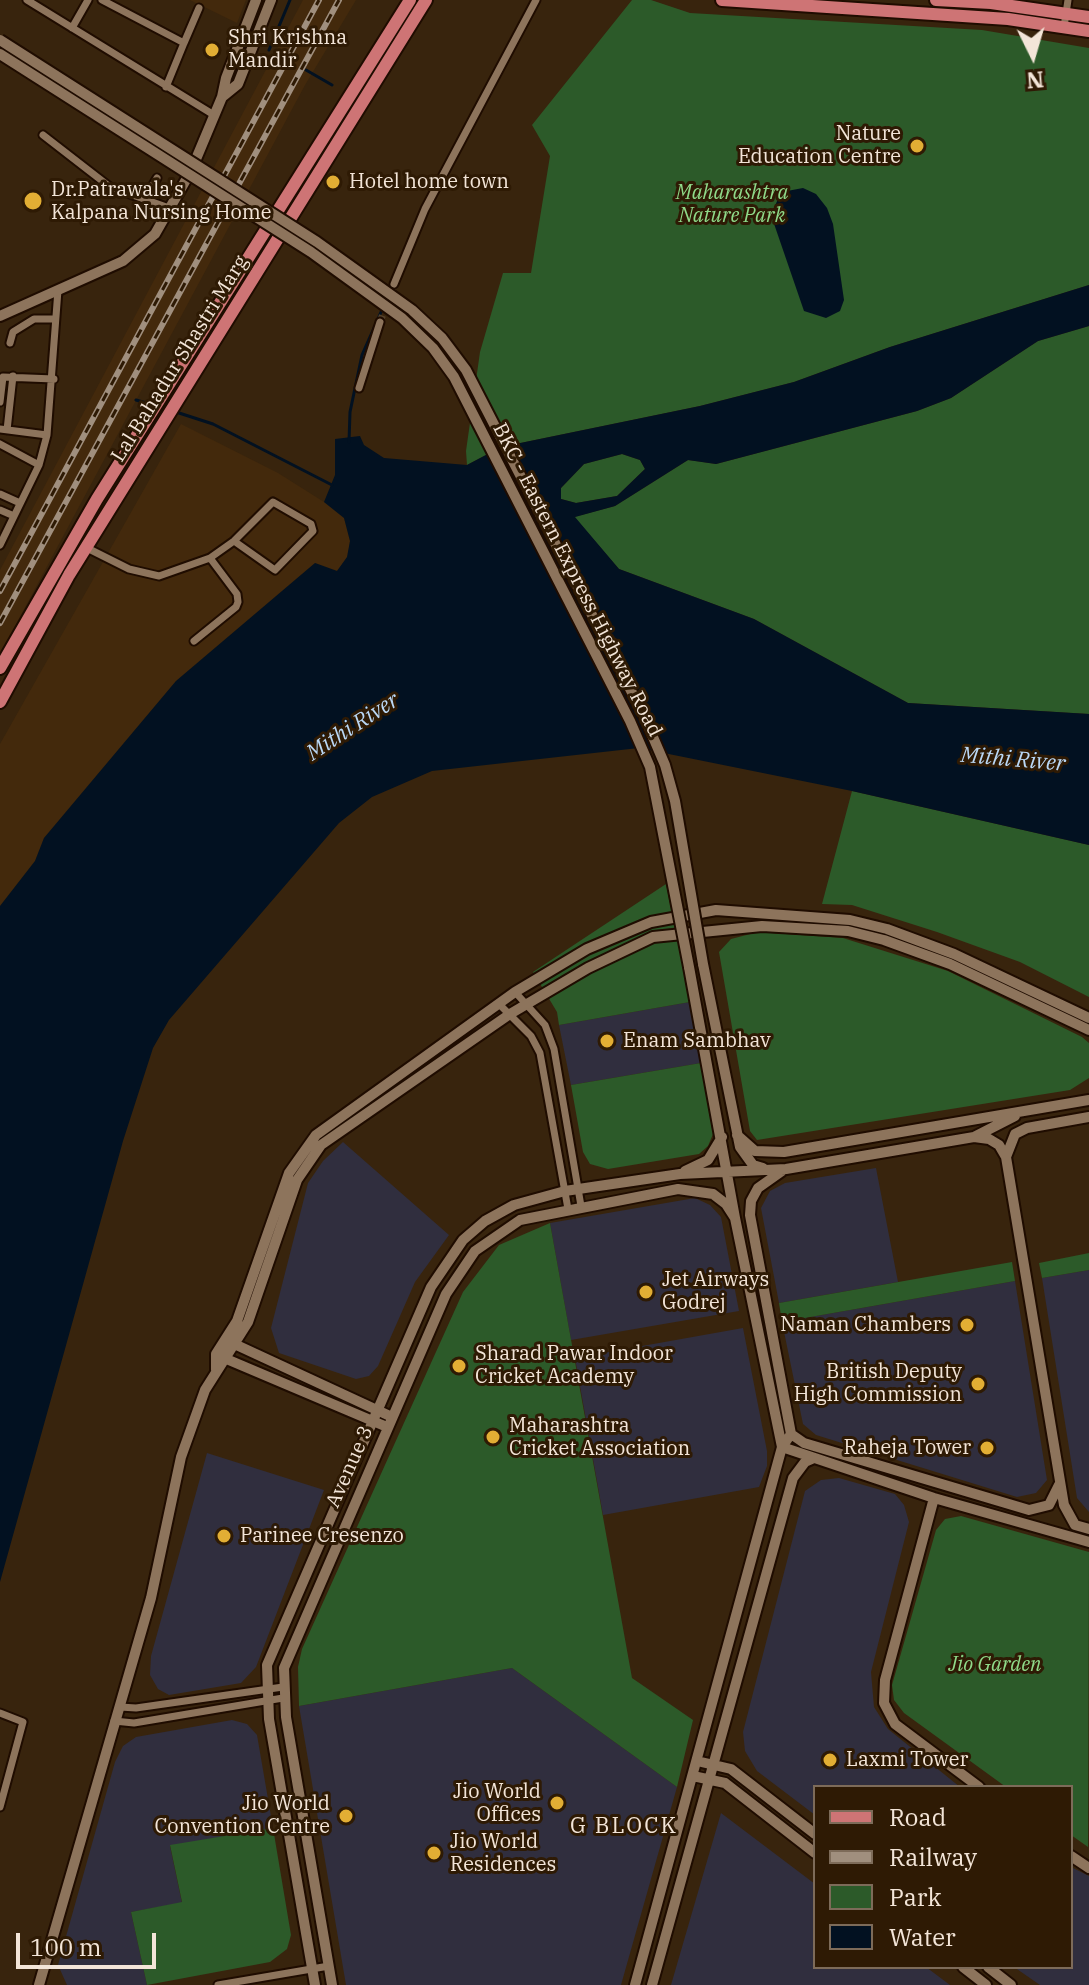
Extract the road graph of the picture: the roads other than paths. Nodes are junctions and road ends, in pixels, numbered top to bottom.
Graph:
1 (27, 0) edge
2 (48, 0) edge
3 (88, 0) edge
4 (102, 0) edge
5 (124, 0) edge
6 (410, 0) edge
7 (426, 0) edge
8 (536, 0) edge
9 (722, 0) edge
10 (936, 0) edge
11 (265, 1) edge
12 (803, 2) edge
13 (39, 5) edge
14 (1067, 6) edge
15 (199, 8) dead end
16 (119, 9) junction
17 (1089, 17) edge
18 (1064, 27) junction
19 (72, 28) junction
20 (1089, 31) edge
21 (0, 40) edge
22 (184, 43) junction
23 (0, 54) edge
24 (166, 87) junction
25 (214, 115) junction
26 (43, 135) dead end
27 (157, 178) dead end
28 (145, 199) junction
29 (172, 209) junction
30 (394, 284) tunnel mouth
31 (58, 290) junction
32 (0, 316) edge
33 (55, 319) junction
34 (380, 322) tunnel mouth
35 (205, 324) junction
36 (219, 333) junction
37 (10, 343) dead end
38 (13, 376) junction
39 (54, 379) junction
40 (359, 388) dead end
41 (0, 404) edge
42 (10, 407) junction
43 (4, 430) edge
44 (47, 435) junction
45 (141, 444) junction
46 (1, 449) edge
47 (39, 465) junction
48 (0, 494) edge
49 (97, 499) junction
50 (20, 503) junction
51 (110, 508) junction
52 (0, 510) edge
53 (14, 516) junction
54 (234, 541) junction
55 (0, 545) edge
56 (87, 548) junction
57 (210, 558) junction
58 (194, 641) dead end
59 (0, 668) edge
60 (4, 688) edge
61 (0, 702) edge
62 (716, 910) junction
63 (719, 929) junction
64 (515, 992) junction
65 (499, 1004) junction
66 (526, 1004) junction
67 (510, 1014) junction
68 (1089, 1018) edge
69 (1089, 1030) edge
70 (1088, 1100) edge
71 (1024, 1111) junction
72 (1089, 1117) edge
73 (737, 1135) junction
74 (722, 1137) junction
75 (974, 1137) junction
76 (1006, 1157) junction
77 (786, 1169) junction
78 (768, 1170) junction
79 (727, 1173) junction
80 (680, 1174) junction
81 (578, 1190) junction
82 (565, 1191) junction
83 (581, 1206) junction
84 (568, 1209) junction
85 (735, 1218) junction
86 (425, 1300) junction
87 (441, 1306) junction
88 (224, 1339) junction
89 (236, 1344) junction
90 (222, 1356) junction
91 (374, 1415) junction
92 (390, 1422) junction
93 (791, 1434) junction
94 (782, 1447) junction
95 (814, 1458) junction
96 (1059, 1483) junction
97 (934, 1498) junction
98 (1089, 1529) edge
99 (1089, 1542) edge
100 (283, 1693) junction
101 (266, 1696) junction
102 (120, 1707) junction
103 (0, 1713) edge
104 (114, 1721) junction
105 (697, 1761) junction
106 (713, 1764) junction
107 (693, 1776) junction
108 (709, 1779) junction
109 (976, 1785) edge
110 (0, 1807) edge
111 (813, 1832) edge
112 (813, 1851) edge
113 (329, 1966) junction
114 (313, 1969) junction
115 (966, 1969) edge
116 (991, 1969) edge
117 (39, 1985) edge
118 (218, 1985) edge
119 (315, 1985) edge
120 (332, 1985) edge
121 (635, 1985) edge
122 (652, 1985) edge
123 (986, 1985) edge
124 (1011, 1985) edge

1 - 13 street
2 - 13 street
3 - 19 street
4 - 16 street
5 - 16 street
6 - 35 main road, Lal Bahadur Shastri Marg
7 - 36 main road, Lal Bahadur Shastri Marg
8 - 30 street
9 - 12 main road
10 - 14 main road
11 - 25 main road
12 - 18 main road
13 - 19 street
14 - 17 main road
14 - 18 street
15 - 22 street
16 - 22 street
18 - 20 main road
19 - 24 street
21 - 73 main road, BKC - Eastern Express Highway Road, bridge
22 - 24 street
23 - 74 main road, BKC - Eastern Express Highway Road, bridge
24 - 25 street
25 - 29 main road
26 - 28 street
27 - 28 street
28 - 29 street
29 - 31 main road
31 - 32 main road
31 - 33 street
33 - 37 street
33 - 39 street
34 - 40 street
35 - 36 main road
35 - 45 main road, Lal Bahadur Shastri Marg
36 - 45 main road, Lal Bahadur Shastri Marg
38 - 39 street
38 - 41 street
38 - 42 street
39 - 44 street
41 - 42 street
42 - 43 street
43 - 44 street
44 - 47 street
45 - 49 main road, Lal Bahadur Shastri Marg
45 - 51 main road, Lal Bahadur Shastri Marg
46 - 47 street
47 - 50 street
48 - 50 street
49 - 51 main road
49 - 59 main road, Lal Bahadur Shastri Marg
50 - 53 street
51 - 56 main road, Lal Bahadur Shastri Marg
52 - 53 street
53 - 55 street
54 - 54 street
54 - 57 street
56 - 57 street
56 - 60 main road, Lal Bahadur Shastri Marg
57 - 58 street
60 - 61 main road, Lal Bahadur Shastri Marg
62 - 63 main road
62 - 64 main road
62 - 68 main road
63 - 66 main road
63 - 69 main road
64 - 65 main road
64 - 66 street
65 - 67 street
65 - 88 main road
66 - 67 main road
66 - 81 street
67 - 82 street
67 - 89 main road
70 - 71 main road
71 - 73 main road
71 - 75 main road, Avenue 3
72 - 76 main road
73 - 78 main road
74 - 79 main road, BKC - Eastern Express Highway Road
74 - 80 main road
75 - 76 main road
75 - 77 main road, Avenue 3
76 - 96 main road
77 - 78 main road, Avenue 3
77 - 93 main road
78 - 79 main road, Avenue 3
79 - 80 main road, Avenue 3
79 - 85 main road, BKC - Eastern Express Highway Road
80 - 81 main road, Avenue 3
81 - 82 main road, Avenue 3
81 - 83 street
82 - 84 street
82 - 86 main road, Avenue 3
83 - 84 main road, Avenue 3
83 - 85 main road, Avenue 3
84 - 87 main road, Avenue 3
85 - 94 main road, BKC - Eastern Express Highway Road
86 - 87 main road
86 - 91 main road, Avenue 3
87 - 92 main road, Avenue 3
88 - 89 main road
88 - 90 main road
89 - 90 main road
89 - 91 main road
90 - 91 main road
90 - 102 main road
91 - 92 main road
91 - 101 main road, Avenue 3
92 - 100 main road, Avenue 3
93 - 94 main road
93 - 96 main road
94 - 95 main road
94 - 105 main road
95 - 97 main road
95 - 106 main road
96 - 98 main road
97 - 99 main road
97 - 109 main road
100 - 101 street
100 - 113 main road, Avenue 3
101 - 102 street
101 - 104 street
101 - 114 main road, Avenue 3
102 - 104 main road
103 - 110 street
104 - 117 main road
105 - 106 main road
105 - 107 main road
106 - 108 main road
106 - 111 main road
107 - 108 main road
107 - 121 main road
108 - 112 main road
108 - 122 main road
113 - 114 street
113 - 120 main road, Avenue 3
114 - 118 street
114 - 119 main road, Avenue 3
115 - 123 main road
116 - 124 main road

